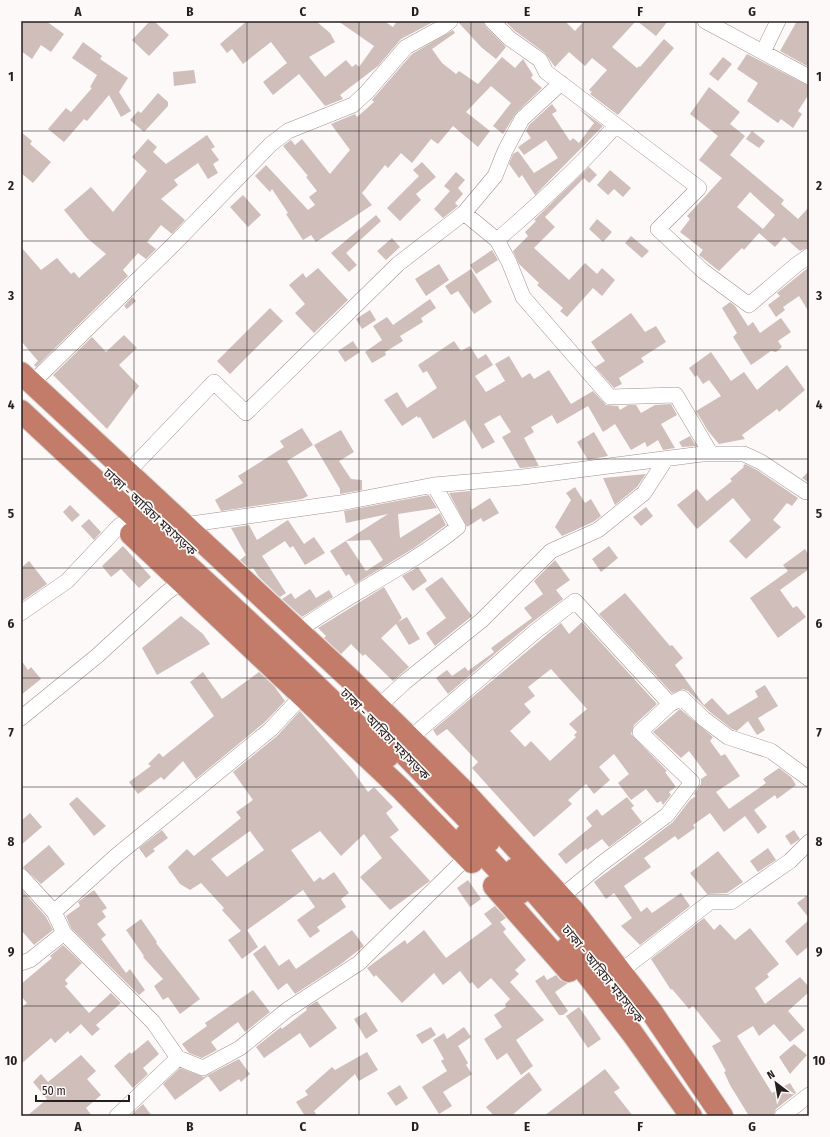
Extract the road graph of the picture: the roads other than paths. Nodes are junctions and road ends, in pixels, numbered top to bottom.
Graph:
1 (450, 21) edge
2 (492, 21) edge
3 (705, 21) edge
4 (778, 21) edge
5 (763, 52) junction
6 (809, 77) edge
7 (561, 83) junction
8 (616, 125) junction
9 (464, 213) junction
10 (497, 240) junction
11 (809, 256) edge
12 (25, 383) edge
13 (21, 411) edge
14 (21, 431) edge
15 (711, 454) junction
16 (666, 459) junction
17 (127, 473) junction
18 (434, 485) junction
19 (809, 491) edge
20 (120, 525) junction
21 (184, 526) junction
22 (181, 582) junction
23 (21, 613) edge
24 (298, 631) junction
25 (302, 696) junction
26 (670, 704) junction
27 (378, 707) junction
28 (21, 718) edge
29 (410, 738) junction
30 (809, 778) edge
31 (809, 842) edge
32 (467, 857) junction
33 (21, 876) edge
34 (561, 897) junction
35 (54, 912) junction
36 (64, 932) junction
37 (21, 963) edge
38 (621, 971) junction
39 (178, 1058) junction
40 (809, 1095) edge
41 (117, 1116) edge
42 (675, 1116) edge
43 (691, 1116) edge
44 (706, 1116) edge
45 (722, 1116) edge
46 (782, 1116) edge

1 - 12 street
2 - 7 street
3 - 5 street
4 - 5 street
5 - 6 street
7 - 8 street
7 - 9 street
8 - 10 street
8 - 11 street
9 - 10 street
9 - 17 street
10 - 15 street
12 - 17 highway
12 - 44 highway, ঢাকা - আরিচা মহাসড়ক
13 - 43 highway, ঢাকা - আরিচা মহাসড়ক
14 - 20 highway
15 - 16 street
15 - 19 street
16 - 18 street
16 - 27 street
17 - 21 highway
18 - 21 street
18 - 24 street
20 - 22 highway
20 - 23 street
21 - 24 highway
22 - 25 highway
22 - 28 street
24 - 27 highway
25 - 32 highway
25 - 35 street
26 - 29 street
26 - 30 street
26 - 34 street
27 - 29 highway
29 - 34 highway
31 - 38 street
32 - 39 street
32 - 42 highway
33 - 35 street
34 - 38 highway
35 - 36 street
36 - 37 street
36 - 39 street
38 - 45 highway
39 - 41 street
40 - 46 street

